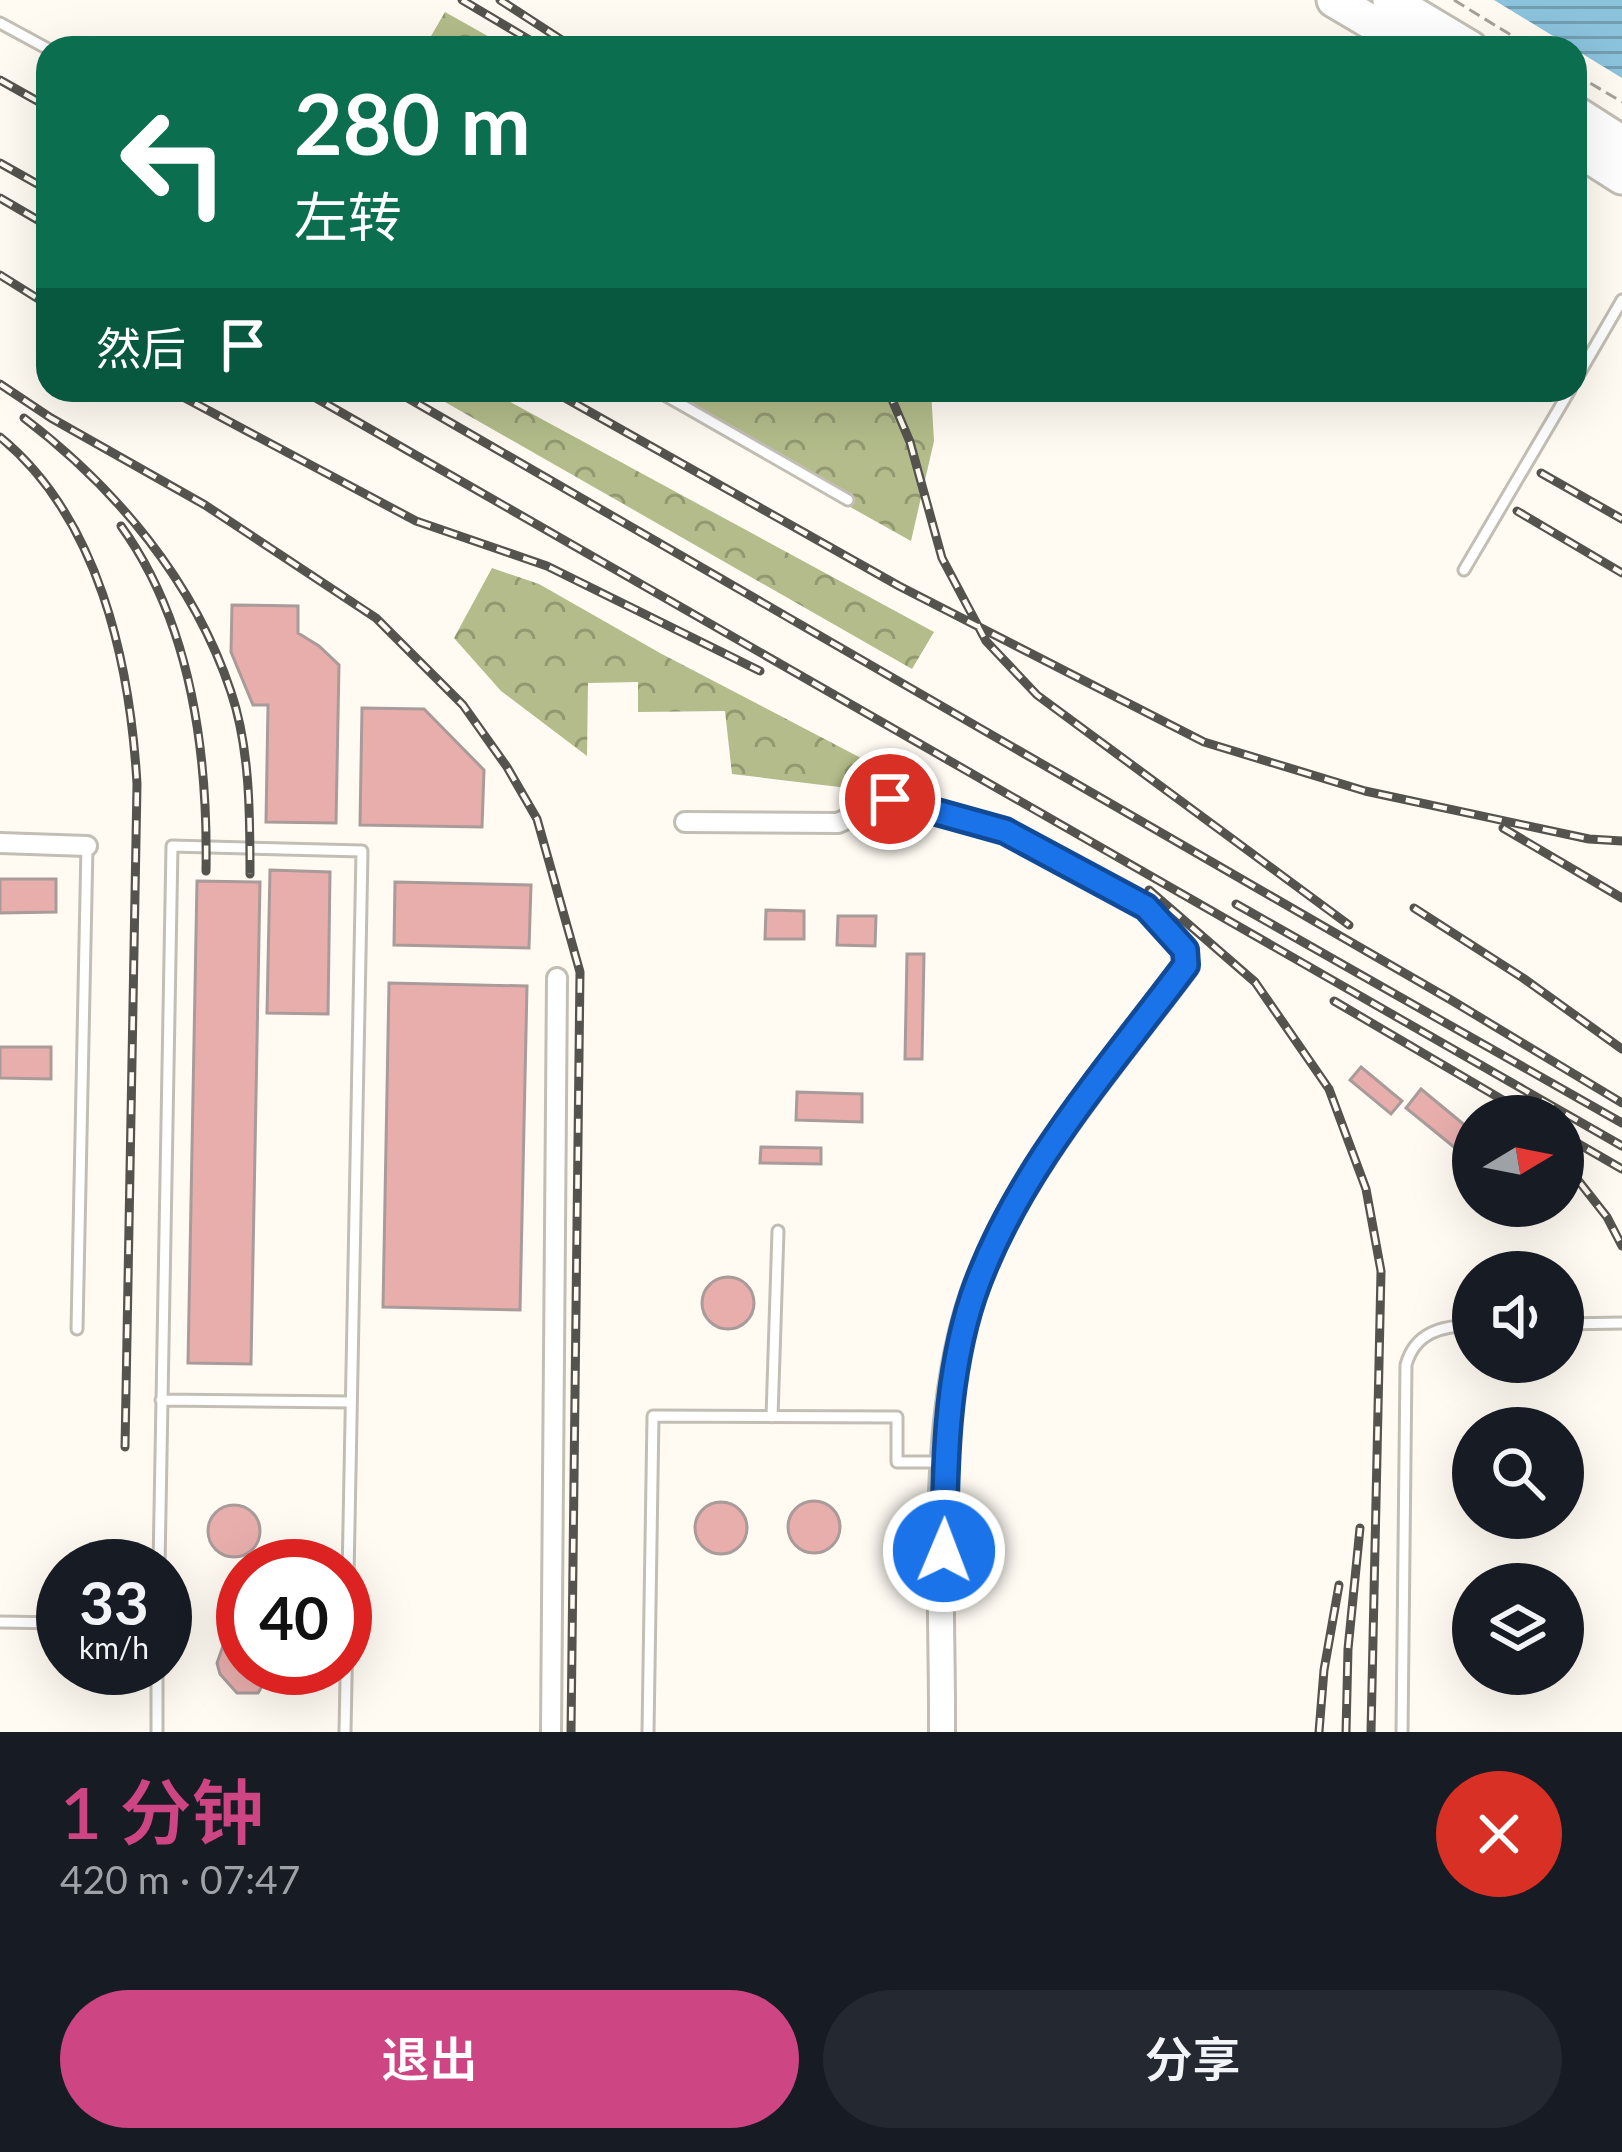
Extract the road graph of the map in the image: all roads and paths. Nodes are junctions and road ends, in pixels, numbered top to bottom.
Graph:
1 (1334, 0) edge
2 (1390, 0) edge
3 (1454, 0) edge
4 (0, 23) edge
5 (1395, 36) edge
6 (1450, 36) edge
7 (1512, 36) edge
8 (36, 42) edge
9 (1587, 81) edge
10 (1622, 102) edge
11 (1587, 120) edge
12 (1622, 142) edge
13 (1587, 155) edge
14 (1622, 177) edge
15 (1622, 300) edge
16 (1587, 360) edge
17 (677, 402) edge
18 (1563, 402) edge
19 (848, 500) dead end
20 (1464, 570) dead end
21 (685, 822) dead end
22 (0, 843) edge
23 (87, 846) joint
24 (1186, 965) joint
25 (556, 978) dead end
26 (778, 1231) dead end
27 (1622, 1323) edge
28 (1584, 1324) edge
29 (1452, 1328) edge
30 (77, 1329) dead end
31 (161, 1400) junction
32 (351, 1402) junction
33 (772, 1417) junction
34 (946, 1462) junction
35 (159, 1539) edge
36 (0, 1622) edge
37 (36, 1623) edge
38 (158, 1695) edge
39 (157, 1732) edge
40 (346, 1732) edge
41 (550, 1732) edge
42 (648, 1732) edge
43 (942, 1732) edge
44 (1402, 1732) edge

1 - 5 highway
2 - 6 highway
3 - 7 path
4 - 8 lane
9 - 10 path
11 - 12 highway
13 - 14 highway
15 - 16 lane
17 - 19 lane
18 - 20 lane
21 - 24 street
22 - 23 street
23 - 30 lane
24 - 34 street
25 - 41 street
26 - 33 lane
27 - 28 lane
29 - 44 lane
31 - 32 lane
31 - 32 lane
31 - 35 lane
32 - 40 lane
33 - 34 lane
33 - 42 lane
34 - 43 street
36 - 37 lane
38 - 39 lane

